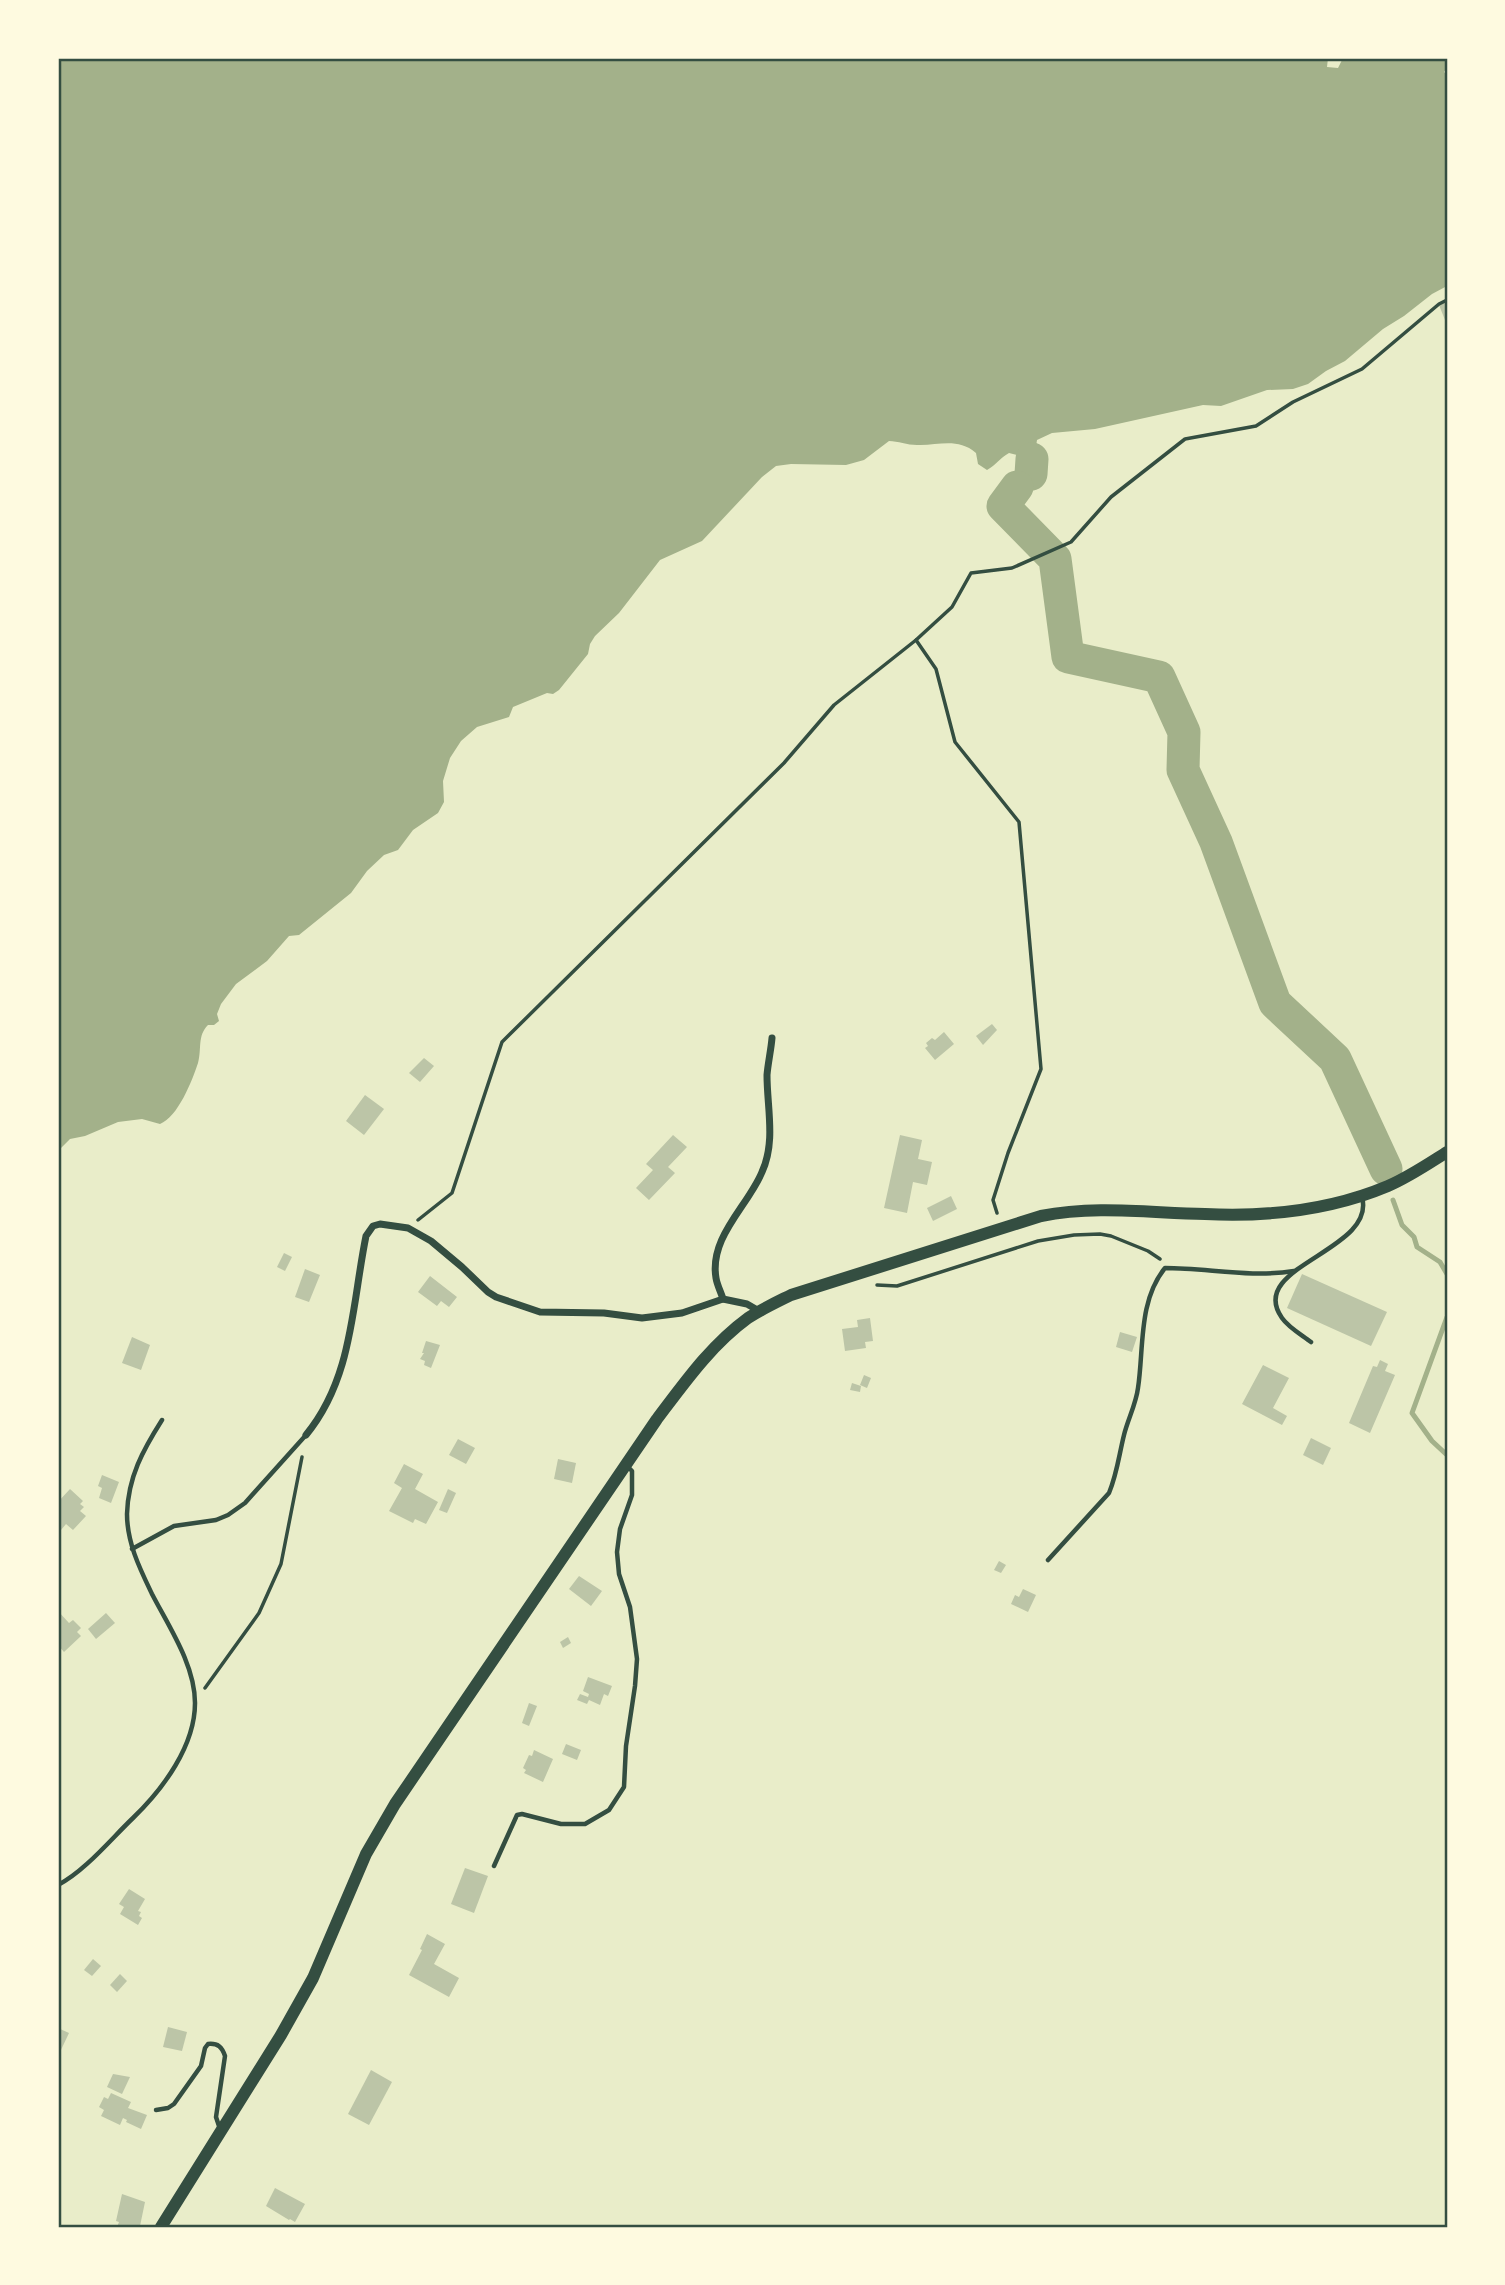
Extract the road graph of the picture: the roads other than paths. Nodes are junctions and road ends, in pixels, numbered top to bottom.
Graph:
1 (772, 1038) dead end
2 (1447, 1152) edge
3 (1362, 1196) junction
4 (1294, 1271) junction
5 (723, 1299) junction
6 (760, 1311) junction
7 (1311, 1342) dead end
8 (162, 1420) dead end
9 (306, 1435) joint
10 (626, 1466) junction
11 (132, 1549) junction
12 (1048, 1560) dead end
13 (495, 1866) dead end
14 (58, 1885) edge
15 (156, 2110) dead end
16 (221, 2131) junction
17 (161, 2227) edge

1 - 5 street
2 - 3 main road
3 - 4 lane
3 - 6 main road
4 - 7 lane
4 - 12 lane
5 - 6 street
5 - 9 street
6 - 10 main road
8 - 11 lane
9 - 11 lane
10 - 13 lane
10 - 16 main road
11 - 14 lane
15 - 16 lane
16 - 17 main road

